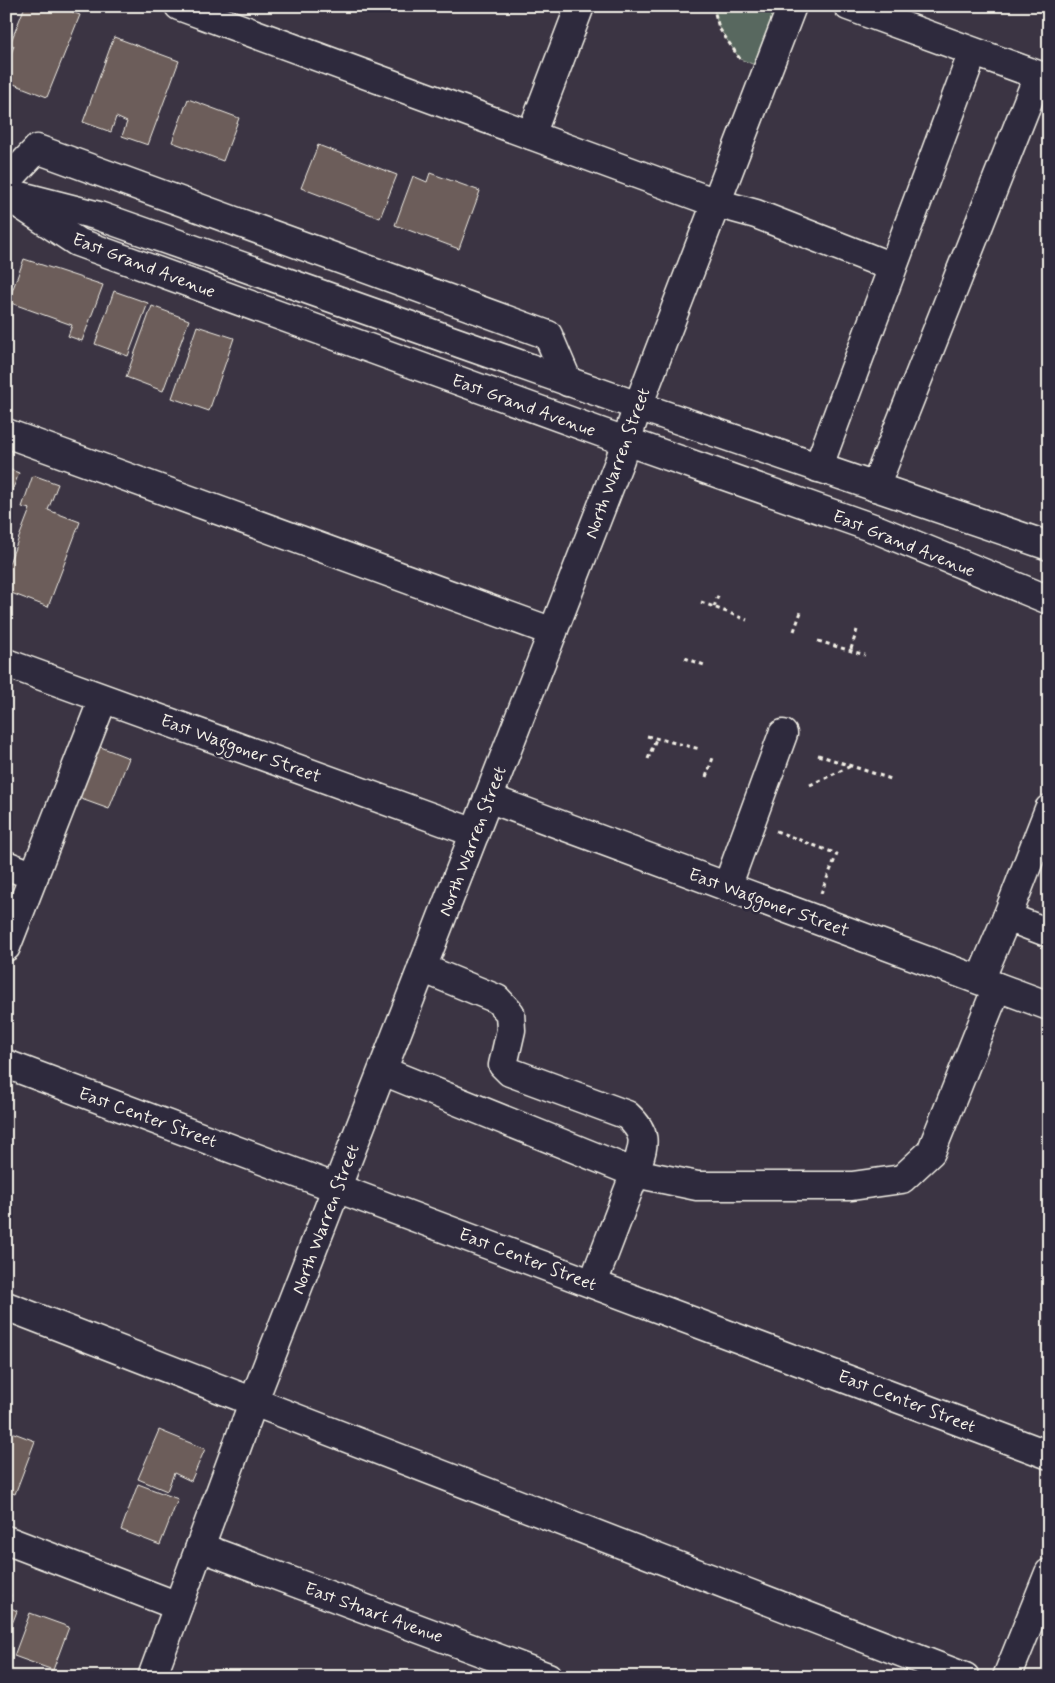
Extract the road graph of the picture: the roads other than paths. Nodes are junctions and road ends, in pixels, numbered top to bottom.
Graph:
1 (179, 6) edge
2 (580, 6) edge
3 (792, 6) edge
4 (848, 6) edge
5 (973, 52) junction
6 (1044, 77) edge
7 (531, 135) junction
8 (6, 182) edge
9 (6, 193) edge
10 (716, 203) junction
11 (894, 263) junction
12 (568, 382) junction
13 (638, 406) junction
14 (6, 433) edge
15 (627, 442) junction
16 (818, 468) junction
17 (875, 487) junction
18 (1049, 546) edge
19 (1049, 600) edge
20 (553, 632) junction
21 (6, 663) edge
22 (103, 699) junction
23 (783, 734) dead end
24 (488, 798) junction
25 (1049, 809) edge
26 (475, 833) junction
27 (6, 865) edge
28 (34, 876) junction
29 (727, 886) junction
30 (1007, 917) junction
31 (1049, 933) edge
32 (6, 947) edge
33 (422, 968) junction
34 (988, 984) junction
35 (1049, 1006) edge
36 (6, 1064) edge
37 (383, 1071) junction
38 (634, 1173) junction
39 (338, 1188) junction
40 (593, 1284) junction
41 (6, 1306) edge
42 (254, 1400) junction
43 (1049, 1455) edge
44 (6, 1540) edge
45 (200, 1547) junction
46 (1049, 1573) edge
47 (178, 1606) junction
48 (152, 1677) edge
49 (548, 1677) edge
50 (966, 1677) edge
51 (1008, 1677) edge

1 - 7 street
2 - 7 street
3 - 10 street, North Warren Street
4 - 5 street
5 - 6 street
5 - 11 street
6 - 17 street
7 - 10 street
8 - 12 street
9 - 12 street, East Grand Avenue
9 - 15 street, East Grand Avenue
10 - 11 street
10 - 13 street, North Warren Street
11 - 16 street
12 - 13 street, East Grand Avenue
13 - 15 street, North Warren Street
13 - 16 street, East Grand Avenue
14 - 20 street
15 - 19 street, East Grand Avenue
15 - 20 street, North Warren Street
16 - 17 street, East Grand Avenue
17 - 18 street, East Grand Avenue
20 - 24 street, North Warren Street
21 - 22 street, East Waggoner Street
22 - 26 street, East Waggoner Street
22 - 28 street
23 - 29 street
24 - 26 street, North Warren Street
24 - 29 street, East Waggoner Street
25 - 30 street
26 - 33 street, North Warren Street
27 - 28 street
28 - 32 street
29 - 34 street, East Waggoner Street
30 - 31 street
30 - 34 street
33 - 37 street, North Warren Street
33 - 38 street
34 - 35 street, East Waggoner Street
34 - 38 street
36 - 39 street, East Center Street
37 - 38 street
37 - 39 street, North Warren Street
38 - 40 street
39 - 40 street, East Center Street
39 - 42 street, North Warren Street
40 - 43 street, East Center Street
41 - 42 street
42 - 45 street, North Warren Street
42 - 50 street
44 - 47 street
45 - 47 street, North Warren Street
45 - 49 street, East Stuart Avenue
46 - 51 street
47 - 48 street, North Warren Street

